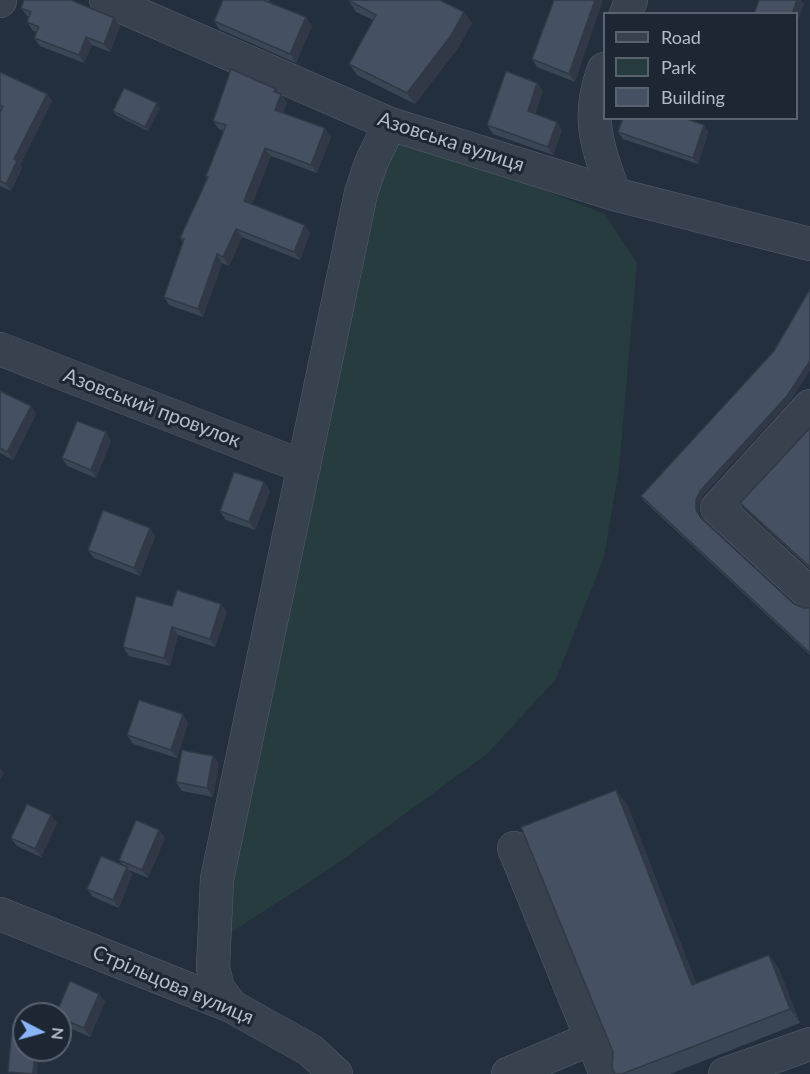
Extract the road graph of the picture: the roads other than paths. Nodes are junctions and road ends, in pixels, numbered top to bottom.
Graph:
1 (106, 0) edge
2 (603, 72) edge
3 (390, 124) junction
4 (614, 194) junction
5 (810, 244) edge
6 (0, 349) edge
7 (810, 406) edge
8 (304, 467) junction
9 (810, 594) edge
10 (514, 848) dead end
11 (0, 914) edge
12 (231, 1006) junction
13 (590, 1038) junction
14 (810, 1044) edge
15 (336, 1074) edge
16 (508, 1074) edge
17 (606, 1074) edge
18 (725, 1074) edge

1 - 3 street, Азовська вулиця
2 - 4 street
3 - 4 street, Азовська вулиця
3 - 8 street
4 - 5 street, Азовська вулиця
6 - 8 street, Азовський провулок
7 - 9 street
8 - 12 street
10 - 13 street
11 - 12 street, Стрільцова вулиця
12 - 15 street, Стрільцова вулиця
13 - 16 street
13 - 17 street
14 - 18 street

